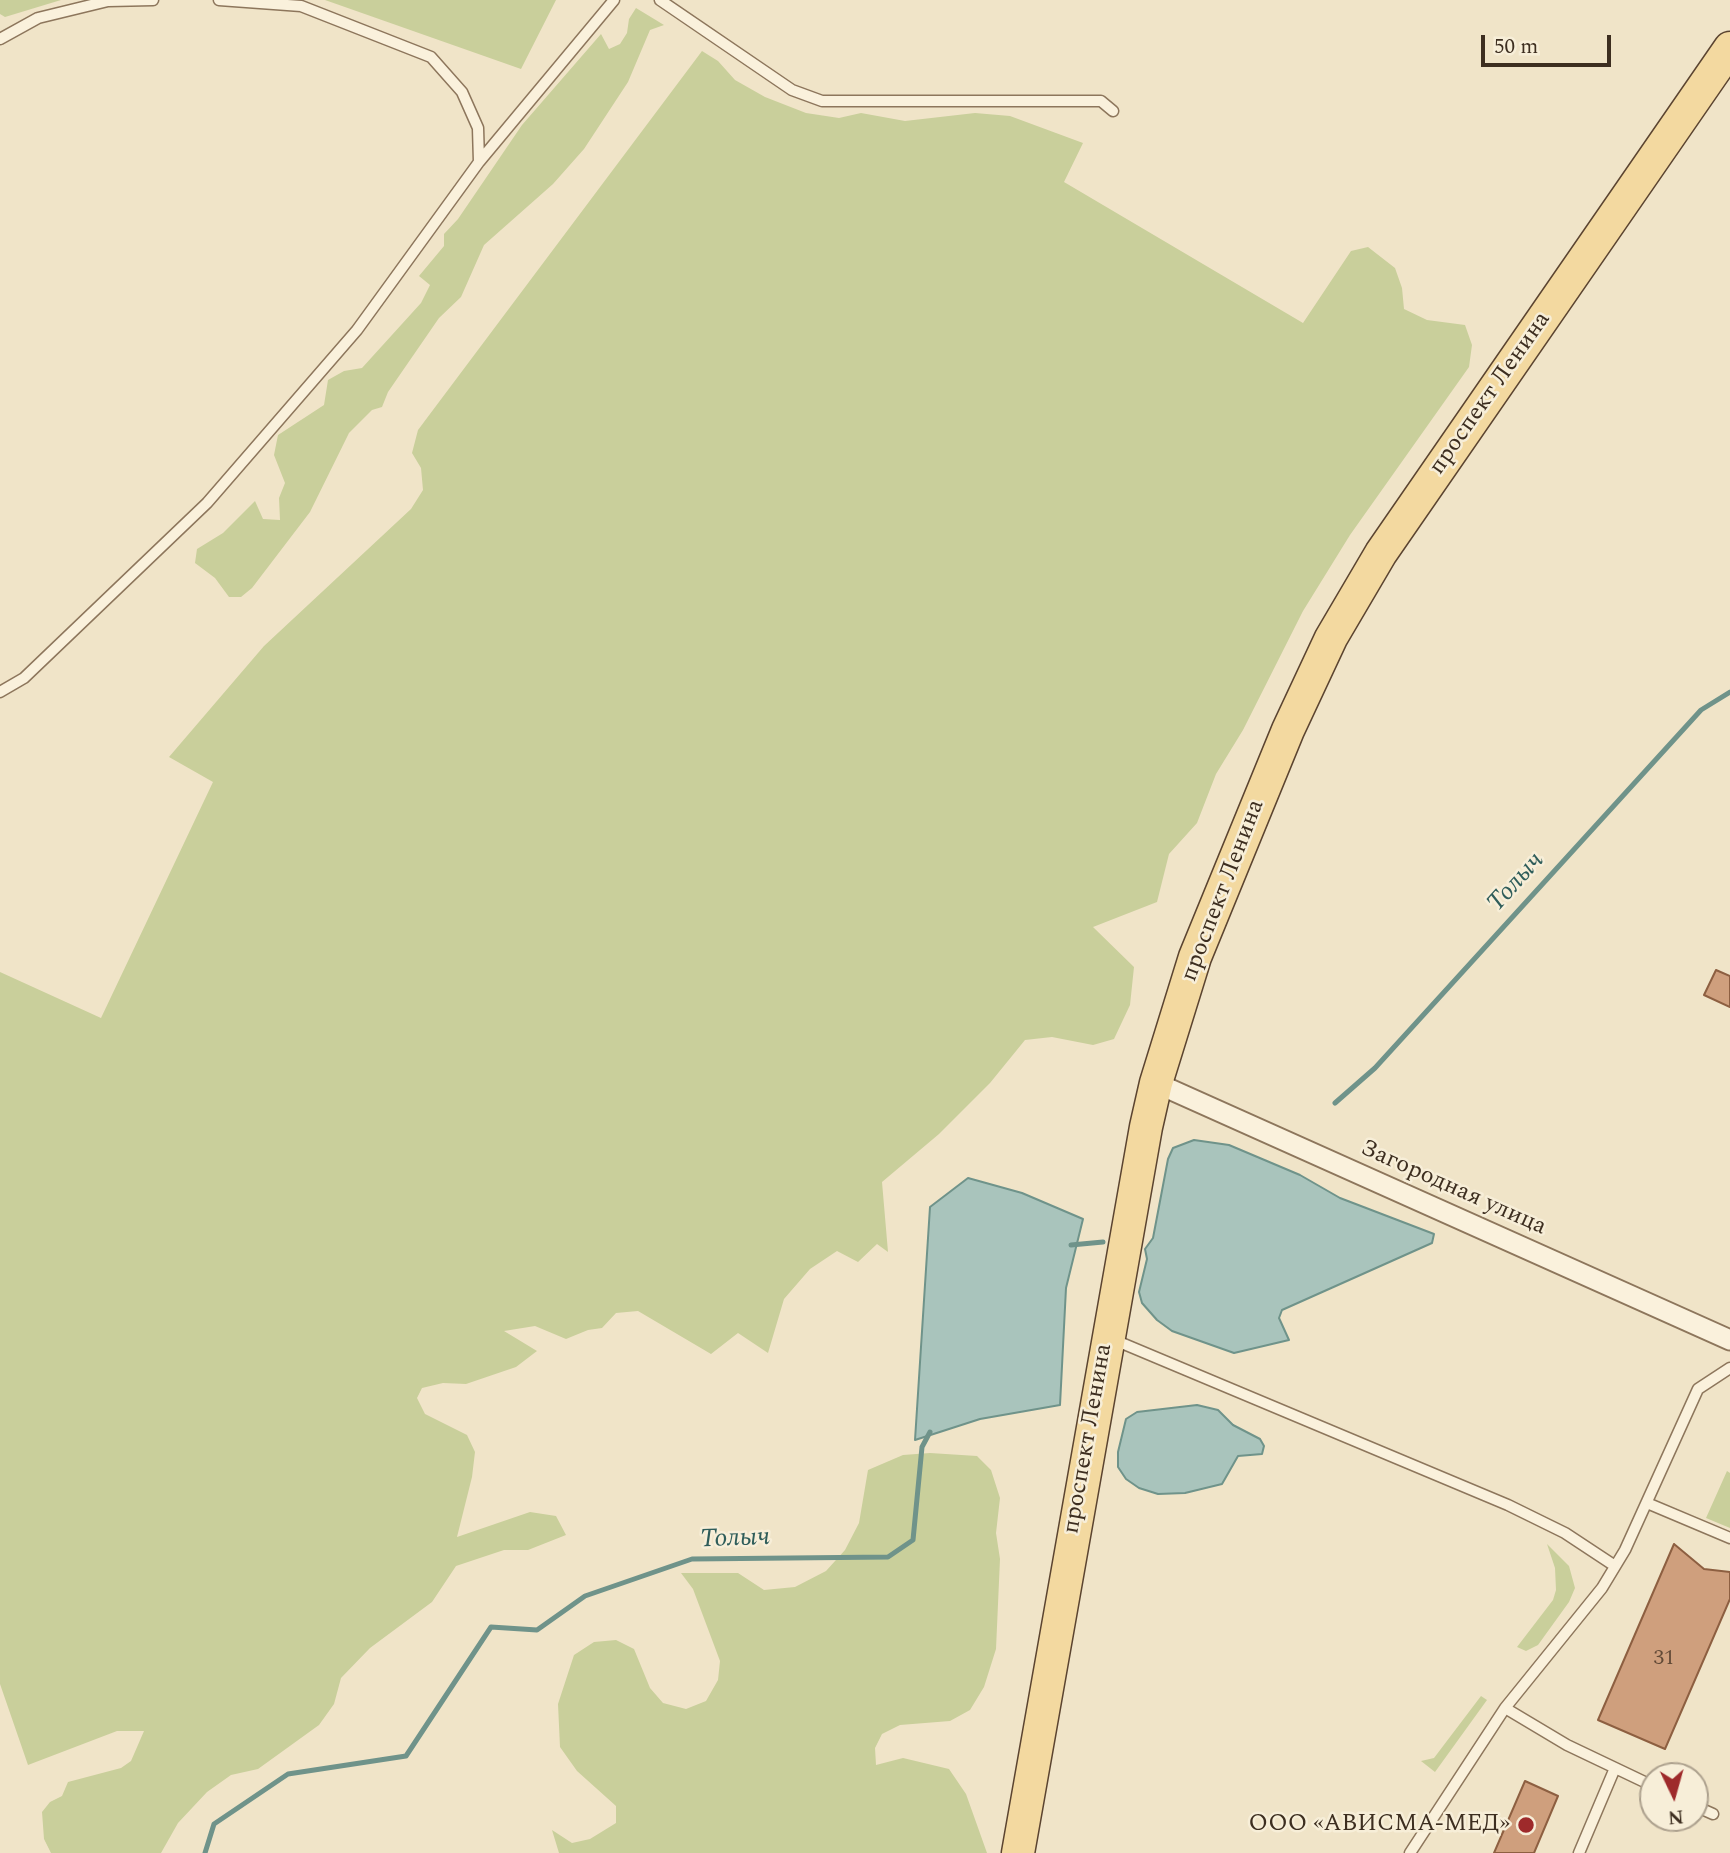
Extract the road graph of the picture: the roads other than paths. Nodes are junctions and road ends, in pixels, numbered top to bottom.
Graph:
1 (153, 0) edge
2 (219, 0) edge
3 (614, 0) edge
4 (660, 0) edge
5 (0, 39) edge
6 (1730, 48) edge
7 (1113, 111) dead end
8 (479, 162) junction
9 (0, 692) edge
10 (1156, 1083) junction
11 (1107, 1337) junction
12 (1730, 1340) edge
13 (1730, 1368) edge
14 (1647, 1503) junction
15 (1730, 1538) edge
16 (1615, 1566) junction
17 (1506, 1708) junction
18 (1615, 1768) junction
19 (1639, 1779) edge
20 (1709, 1812) edge
21 (1713, 1814) dead end
22 (1018, 1853) edge
23 (1410, 1853) edge
24 (1579, 1853) edge

1 - 5 lane
2 - 8 lane
3 - 8 lane
4 - 7 lane
6 - 10 main road, проспект Ленина
8 - 9 lane
10 - 11 main road, проспект Ленина
10 - 12 street, Загородная улица
11 - 16 lane
11 - 22 main road, проспект Ленина
13 - 14 lane
14 - 15 lane
14 - 16 lane
16 - 17 lane
17 - 18 lane
17 - 23 lane
18 - 19 lane
18 - 24 lane
20 - 21 lane

